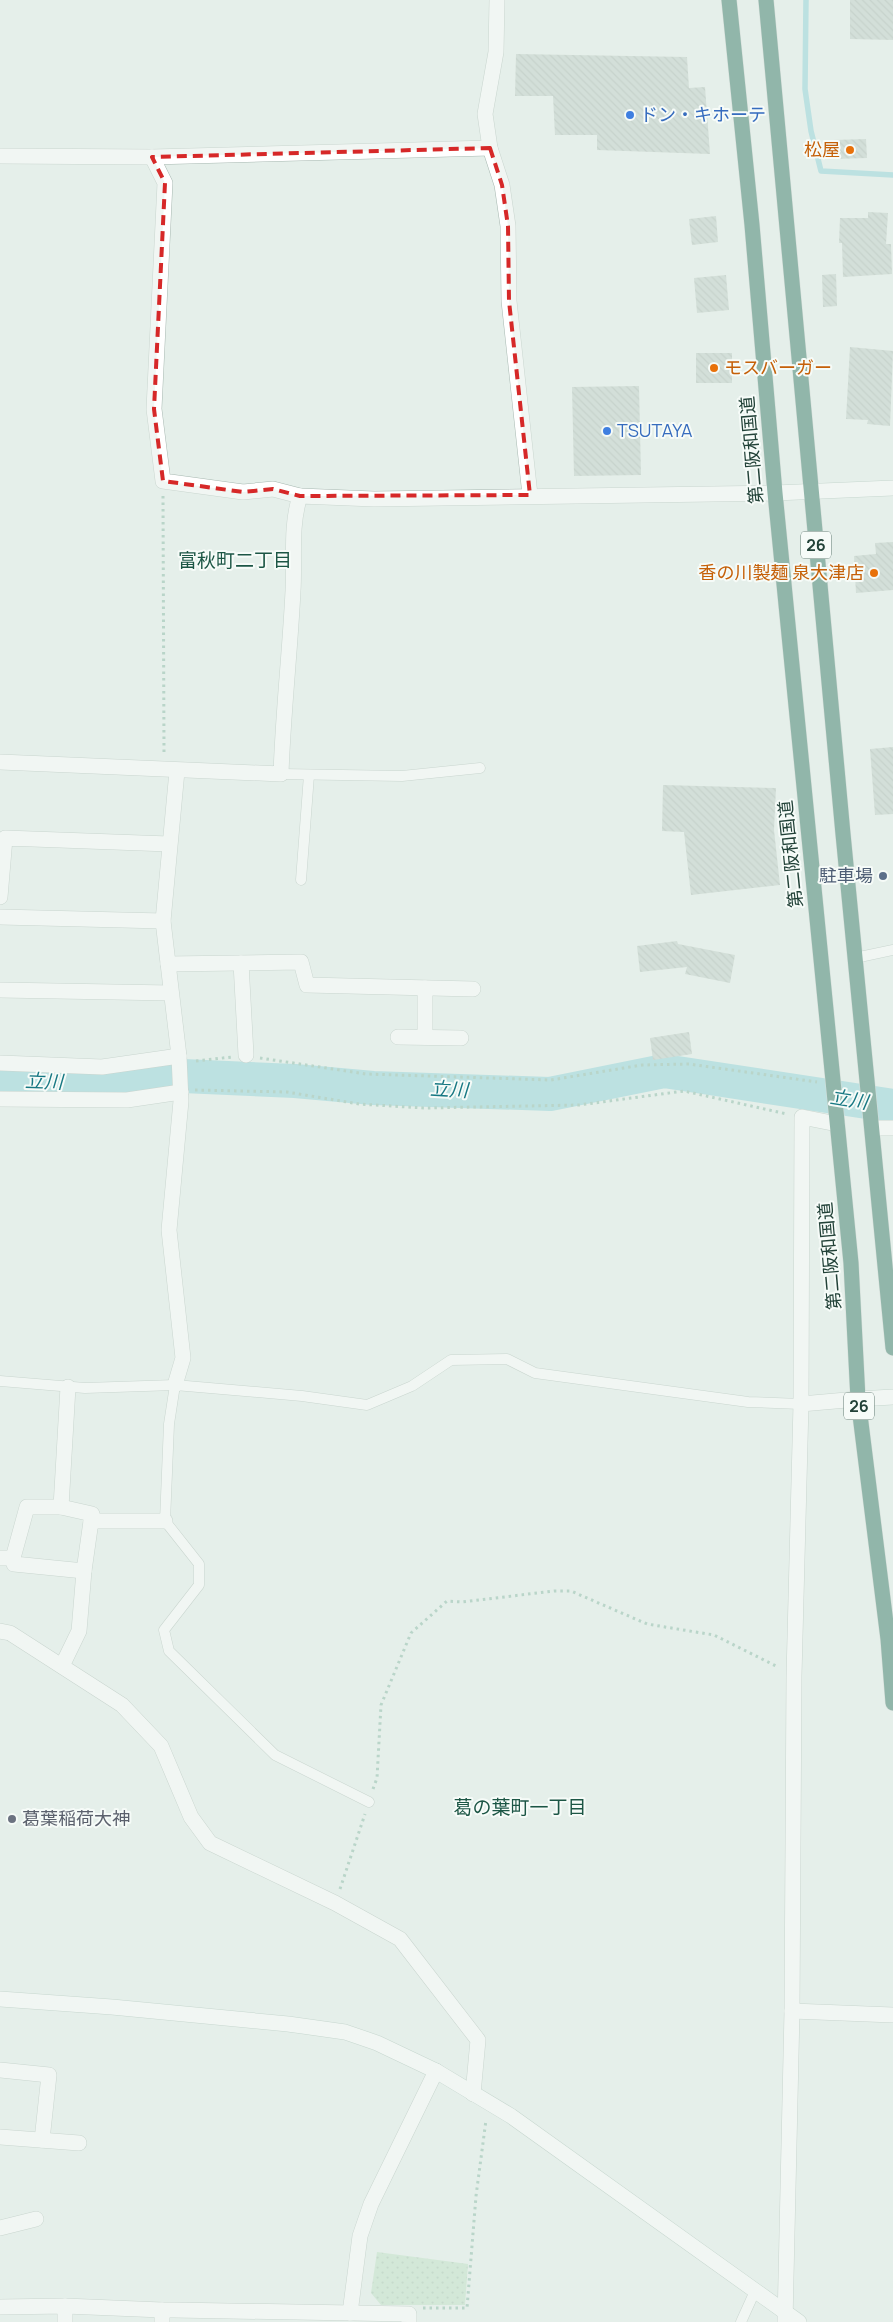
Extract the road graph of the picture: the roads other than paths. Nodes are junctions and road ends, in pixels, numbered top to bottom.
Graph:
1 (497, 0) edge
2 (729, 0) edge
3 (766, 0) edge
4 (490, 148) junction
5 (0, 156) edge
6 (152, 157) junction
7 (893, 488) edge
8 (775, 493) junction
9 (811, 493) junction
10 (530, 495) junction
11 (300, 496) junction
12 (0, 762) edge
13 (480, 768) dead end
14 (171, 771) junction
15 (281, 774) junction
16 (309, 775) junction
17 (169, 844) junction
18 (1, 870) edge
19 (301, 880) dead end
20 (0, 897) edge
21 (0, 917) edge
22 (163, 921) junction
23 (893, 950) edge
24 (855, 958) junction
25 (241, 963) junction
26 (168, 964) junction
27 (425, 988) junction
28 (473, 989) dead end
29 (0, 990) edge
30 (171, 993) junction
31 (398, 1036) dead end
32 (425, 1037) junction
33 (461, 1038) dead end
34 (246, 1055) road end
35 (179, 1061) junction
36 (0, 1063) edge
37 (181, 1091) junction
38 (0, 1099) edge
39 (871, 1122) junction
40 (837, 1124) junction
41 (893, 1128) edge
42 (893, 1348) edge
43 (0, 1381) edge
44 (175, 1386) junction
45 (68, 1387) junction
46 (893, 1397) edge
47 (858, 1399) junction
48 (801, 1404) junction
49 (61, 1507) junction
50 (91, 1521) junction
51 (166, 1521) junction
52 (6, 1558) edge
53 (84, 1571) junction
54 (0, 1631) edge
55 (62, 1666) junction
56 (893, 1703) edge
57 (369, 1802) road end
58 (0, 1999) edge
59 (792, 2011) junction
60 (893, 2014) edge
61 (0, 2070) edge
62 (436, 2071) junction
63 (473, 2094) junction
64 (0, 2137) edge
65 (42, 2140) junction
66 (79, 2143) dead end
67 (36, 2219) dead end
68 (0, 2228) edge
69 (755, 2291) junction
70 (66, 2306) junction
71 (0, 2307) edge
72 (350, 2313) junction
73 (162, 2316) edge
74 (289, 2317) edge
75 (785, 2317) edge
76 (409, 2318) edge
77 (65, 2322) edge
78 (741, 2322) edge
79 (799, 2322) edge

1 - 4 street
2 - 8 highway, 第二阪和国道 / 26
3 - 9 highway, 26
4 - 6 street
4 - 10 street
5 - 6 street
6 - 11 street
7 - 9 street
8 - 9 street
8 - 10 street
8 - 40 highway, 第二阪和国道 / 26
9 - 24 highway, 26
10 - 11 street
11 - 15 street
12 - 14 street
13 - 16 lane
14 - 15 street
14 - 17 street
15 - 16 lane
16 - 19 lane
17 - 18 street
17 - 22 street
18 - 20 street
21 - 22 street
22 - 26 street
23 - 24 lane
24 - 39 highway, 26
25 - 26 street
25 - 27 street
25 - 34 street
26 - 30 street
27 - 28 street
27 - 32 street
29 - 30 street
30 - 35 street
31 - 32 street
32 - 33 street
35 - 36 street
35 - 37 street
37 - 38 street
37 - 44 street
39 - 41 street
39 - 42 highway, 26
40 - 47 highway, 第二阪和国道 / 26
40 - 48 street
43 - 45 lane
44 - 45 lane
44 - 48 lane
44 - 51 lane
45 - 49 street
46 - 47 street
47 - 48 street
47 - 56 highway, 第二阪和国道 / 26
48 - 59 street
49 - 50 street
49 - 52 street
50 - 51 street
50 - 53 street
51 - 57 lane
52 - 53 street
53 - 55 street
54 - 55 street
55 - 63 street
58 - 62 street
59 - 60 street
59 - 75 street
61 - 65 street
62 - 63 street
62 - 72 street
63 - 69 street
64 - 65 street
65 - 66 street
67 - 68 street
69 - 75 street
69 - 78 lane
70 - 71 street
70 - 73 street
70 - 77 street
72 - 74 street
72 - 76 street
73 - 74 street
75 - 79 street

